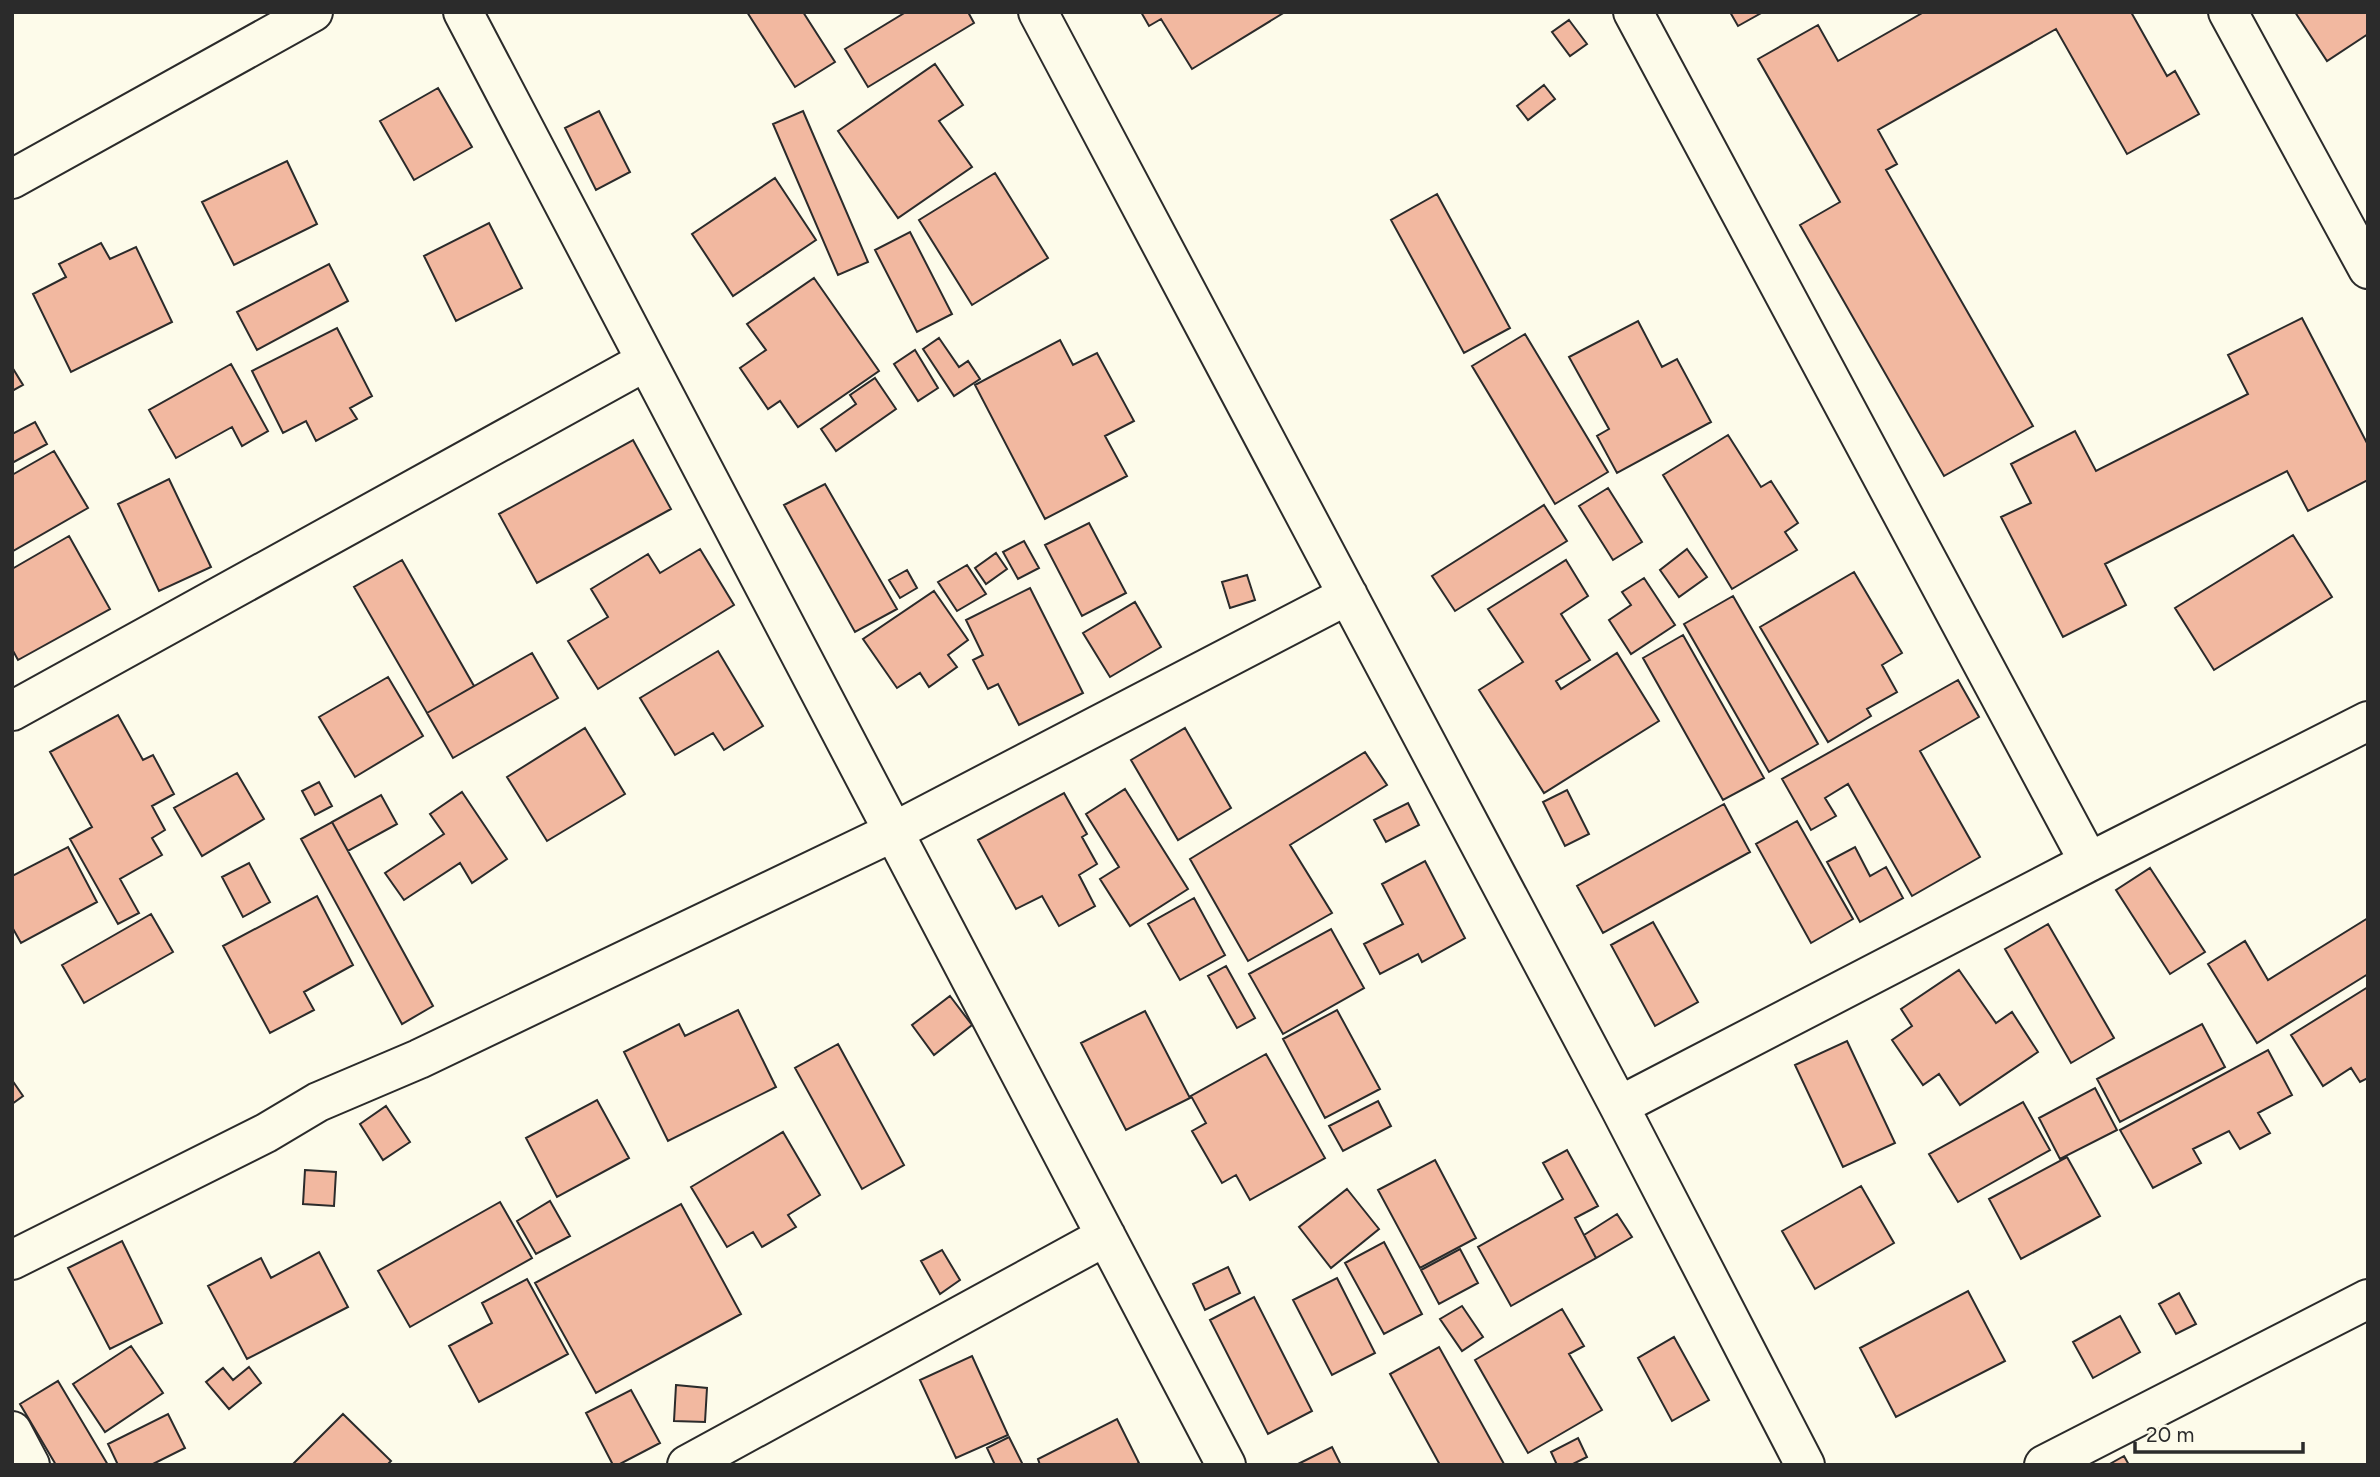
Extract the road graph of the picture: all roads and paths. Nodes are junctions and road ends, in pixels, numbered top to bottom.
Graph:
1 (313, 12) edge
2 (463, 12) edge
3 (1038, 12) edge
4 (1633, 12) edge
5 (2228, 12) edge
6 (12, 179) edge
7 (2368, 269) edge
8 (646, 361) junction
9 (1348, 594) junction
10 (12, 710) edge
11 (2368, 721) edge
12 (893, 832) junction
13 (2089, 862) junction
14 (1619, 1106) junction
15 (1106, 1237) junction
16 (12, 1260) edge
17 (2368, 1299) edge
18 (12, 1431) edge
19 (30, 1465) edge
20 (687, 1465) edge
21 (1226, 1465) edge
22 (1805, 1465) edge
23 (2045, 1465) edge

1 - 6 street
2 - 8 street
3 - 9 street
4 - 13 street
5 - 7 street
8 - 10 street
8 - 12 street
9 - 12 street
9 - 14 street
11 - 13 street
12 - 15 street
12 - 16 street
13 - 14 street
14 - 22 street
15 - 20 street
15 - 21 street
17 - 23 street
18 - 19 street

